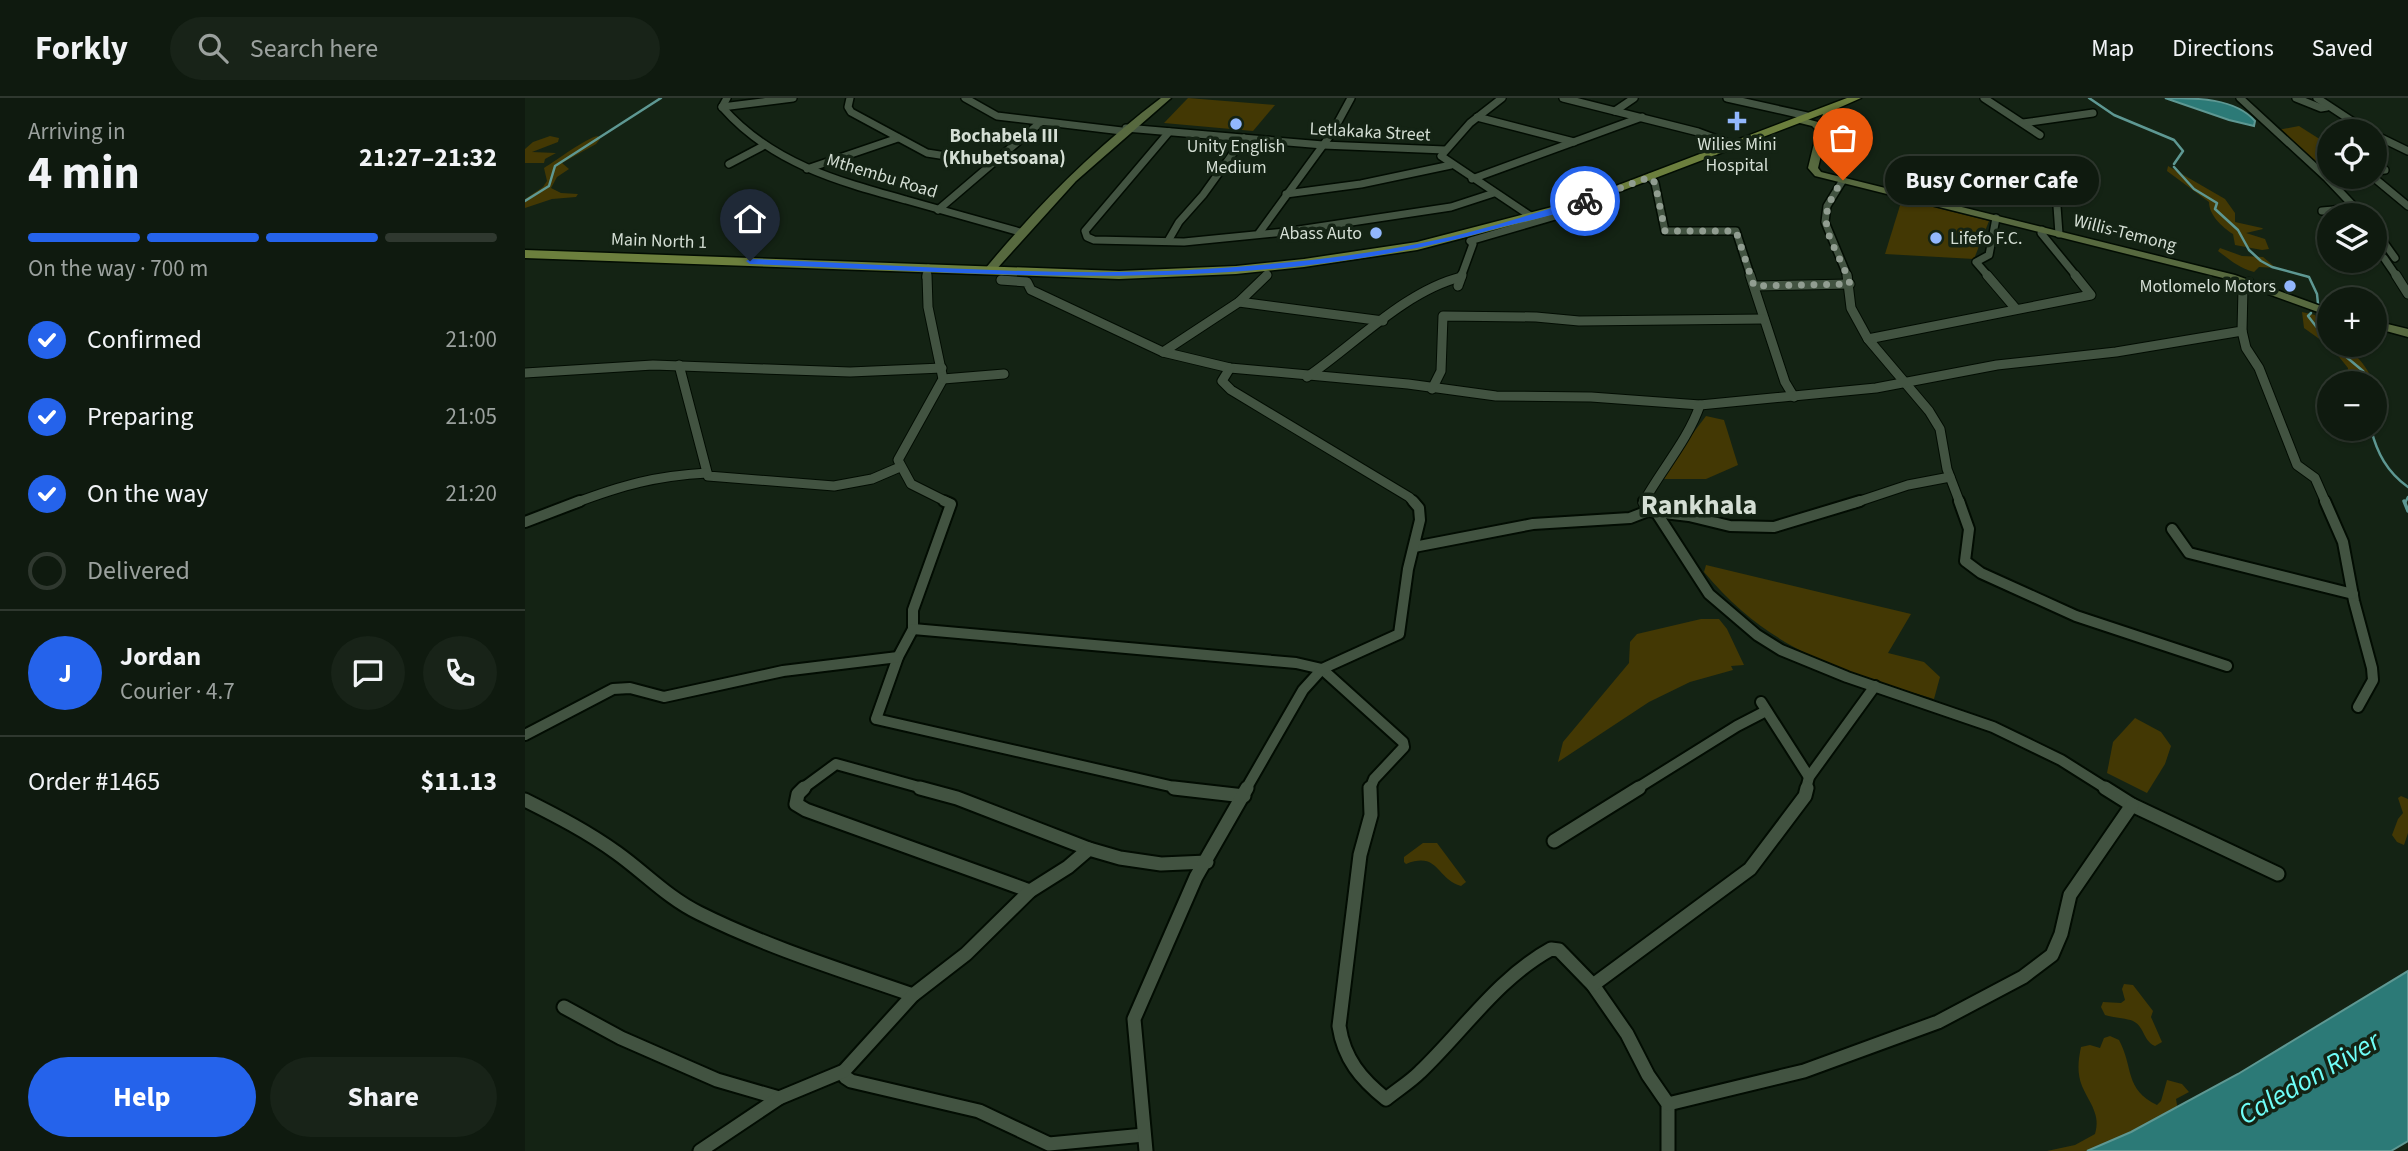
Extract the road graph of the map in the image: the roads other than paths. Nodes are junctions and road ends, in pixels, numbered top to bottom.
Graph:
1 (727, 98) edge
2 (793, 98) edge
3 (850, 98) edge
4 (965, 98) edge
5 (1167, 98) edge
6 (1351, 98) edge
7 (1501, 98) edge
8 (1563, 98) edge
9 (1634, 98) edge
10 (1728, 98) edge
11 (1856, 98) edge
12 (1984, 98) edge
13 (2239, 98) edge
14 (2296, 98) edge
15 (2317, 98) edge
16 (722, 107) junction
17 (2328, 107) junction
18 (1830, 108) junction
19 (1615, 111) junction
20 (2093, 113) dead end
21 (1477, 117) junction
22 (1642, 117) junction
23 (1803, 118) junction
24 (2348, 119) edge
25 (1041, 122) junction
26 (2023, 123) junction
27 (1124, 130) junction
28 (1822, 130) junction
29 (1169, 132) junction
30 (2040, 135) dead end
31 (1711, 136) junction
32 (898, 138) junction
33 (1244, 138) junction
34 (1752, 138) junction
35 (2387, 141) edge
36 (1574, 142) junction
37 (1323, 145) junction
38 (1733, 145) junction
39 (763, 146) junction
40 (1445, 150) junction
41 (2407, 150) edge
42 (1714, 152) junction
43 (729, 163) dead end
44 (991, 163) junction
45 (1451, 166) junction
46 (2073, 167) dead end
47 (807, 169) junction
48 (2317, 170) edge
49 (1650, 177) junction
50 (1472, 179) junction
51 (1843, 180) junction
52 (2336, 189) edge
53 (2387, 189) edge
54 (1286, 194) junction
55 (1495, 194) junction
56 (1583, 202) junction
57 (2351, 203) edge
58 (2408, 206) edge
59 (938, 210) junction
60 (1532, 218) junction
61 (1996, 218) junction
62 (2042, 230) junction
63 (1020, 232) junction
64 (1259, 233) junction
65 (2059, 234) junction
66 (1168, 241) junction
67 (2387, 247) edge
68 (525, 254) edge
69 (2387, 258) edge
70 (2387, 262) edge
71 (928, 268) junction
72 (989, 271) junction
73 (1267, 275) dead end
74 (1021, 277) junction
75 (1001, 280) dead end
76 (2249, 282) junction
77 (1850, 284) junction
78 (1754, 286) junction
79 (2408, 294) edge
80 (1238, 302) junction
81 (2317, 308) edge
82 (2016, 309) junction
83 (1764, 319) junction
84 (1383, 321) junction
85 (2387, 328) edge
86 (2242, 331) junction
87 (2408, 332) edge
88 (1868, 339) junction
89 (1163, 352) junction
90 (679, 366) junction
91 (942, 368) junction
92 (1230, 368) junction
93 (525, 373) edge
94 (1004, 374) dead end
95 (1307, 377) junction
96 (943, 379) junction
97 (1906, 383) junction
98 (1432, 388) junction
99 (1794, 397) junction
100 (1700, 405) junction
101 (900, 467) junction
102 (707, 473) junction
103 (1950, 477) junction
104 (1652, 511) junction
105 (525, 522) edge
106 (2172, 529) dead end
107 (1414, 547) junction
108 (2353, 594) junction
109 (913, 629) junction
110 (898, 657) junction
111 (2227, 666) dead end
112 (1322, 669) junction
113 (1875, 686) junction
114 (2358, 707) dead end
115 (525, 735) edge
116 (1809, 777) junction
117 (1244, 796) junction
118 (525, 800) edge
119 (2132, 806) junction
120 (1554, 841) dead end
121 (1089, 849) junction
122 (1207, 862) junction
123 (2278, 874) dead end
124 (1030, 891) junction
125 (1593, 985) junction
126 (913, 995) junction
127 (564, 1007) dead end
128 (844, 1071) junction
129 (779, 1098) junction
130 (1668, 1104) junction
131 (1144, 1135) junction
132 (700, 1151) edge
133 (1146, 1151) edge
134 (1668, 1151) edge

1 - 16 street
2 - 16 street
3 - 32 street
4 - 25 street, Letlakaka Street
5 - 27 main road
6 - 37 street
7 - 21 street
8 - 19 street
9 - 19 street
10 - 23 street
11 - 18 main road, Main North 1
12 - 26 street
13 - 48 street
14 - 17 street
15 - 17 street
16 - 39 street, Mthembu Road
17 - 24 street
18 - 23 main road, Main North 1
18 - 28 main road
19 - 22 street
20 - 26 street
21 - 36 street
21 - 40 street
22 - 31 street
22 - 36 street
23 - 28 main road
23 - 34 main road, Main North 1
25 - 27 street, Letlakaka Street
25 - 44 street
26 - 30 street
27 - 29 street, Letlakaka Street
27 - 63 main road
28 - 51 main road, Willis-Temong
29 - 33 street, Letlakaka Street
29 - 66 street
31 - 34 street
31 - 38 street
31 - 42 street
32 - 44 street
32 - 47 street
33 - 37 street, Letlakaka Street
33 - 66 street
34 - 38 main road, Main North 1
35 - 41 street
36 - 50 street
37 - 40 street, Letlakaka Street
37 - 54 street
38 - 42 main road, Main North 1
39 - 43 street
39 - 47 street, Mthembu Road
40 - 45 street
42 - 49 main road, Main North 1
44 - 59 street
45 - 50 street
45 - 54 street
46 - 65 street
47 - 59 street, Mthembu Road
49 - 56 main road, Main North 1
49 - 78 street
50 - 55 street
51 - 61 main road, Willis-Temong
51 - 77 street
52 - 57 street
53 - 58 street
54 - 64 street
55 - 60 street
55 - 64 street
56 - 60 main road, Main North 1
56 - 84 street
59 - 63 street, Mthembu Road
60 - 74 main road, Main North 1
61 - 62 main road, Willis-Temong
61 - 82 street
62 - 65 main road, Willis-Temong
62 - 82 street
63 - 72 main road
64 - 66 street
65 - 76 main road, Willis-Temong
67 - 69 street
68 - 71 main road, Main North 1
70 - 79 street
71 - 72 main road, Main North 1
71 - 91 street
72 - 74 main road, Main North 1
73 - 80 street
74 - 75 street
74 - 89 street
76 - 81 main road, Willis-Temong
76 - 86 street
77 - 78 street
77 - 88 street
78 - 83 street
80 - 84 street
80 - 89 street
82 - 88 street
83 - 98 street
83 - 99 street
84 - 95 street
85 - 87 main road
86 - 97 street
86 - 108 street
88 - 97 street
89 - 92 street
90 - 91 street
90 - 93 street
90 - 102 street
91 - 96 street
92 - 95 street
92 - 107 street
94 - 96 street
95 - 98 street
96 - 101 street
97 - 99 street
97 - 103 street
98 - 100 street
99 - 100 street
100 - 104 street
101 - 102 street
101 - 109 street
102 - 105 street
103 - 104 street
103 - 111 street
104 - 107 street
104 - 113 street
106 - 108 street
107 - 112 street
108 - 114 street
109 - 110 street
109 - 112 street
110 - 115 street
110 - 117 street
112 - 117 street
112 - 125 street
113 - 116 street
113 - 119 street
116 - 120 street
116 - 125 street
117 - 122 street
118 - 126 street
119 - 123 street
119 - 130 street
121 - 122 street
121 - 124 street
121 - 124 street
122 - 131 street
124 - 126 street
125 - 130 street
126 - 128 street
127 - 129 street
128 - 129 street
128 - 131 street
129 - 132 street
130 - 134 street
131 - 133 street

